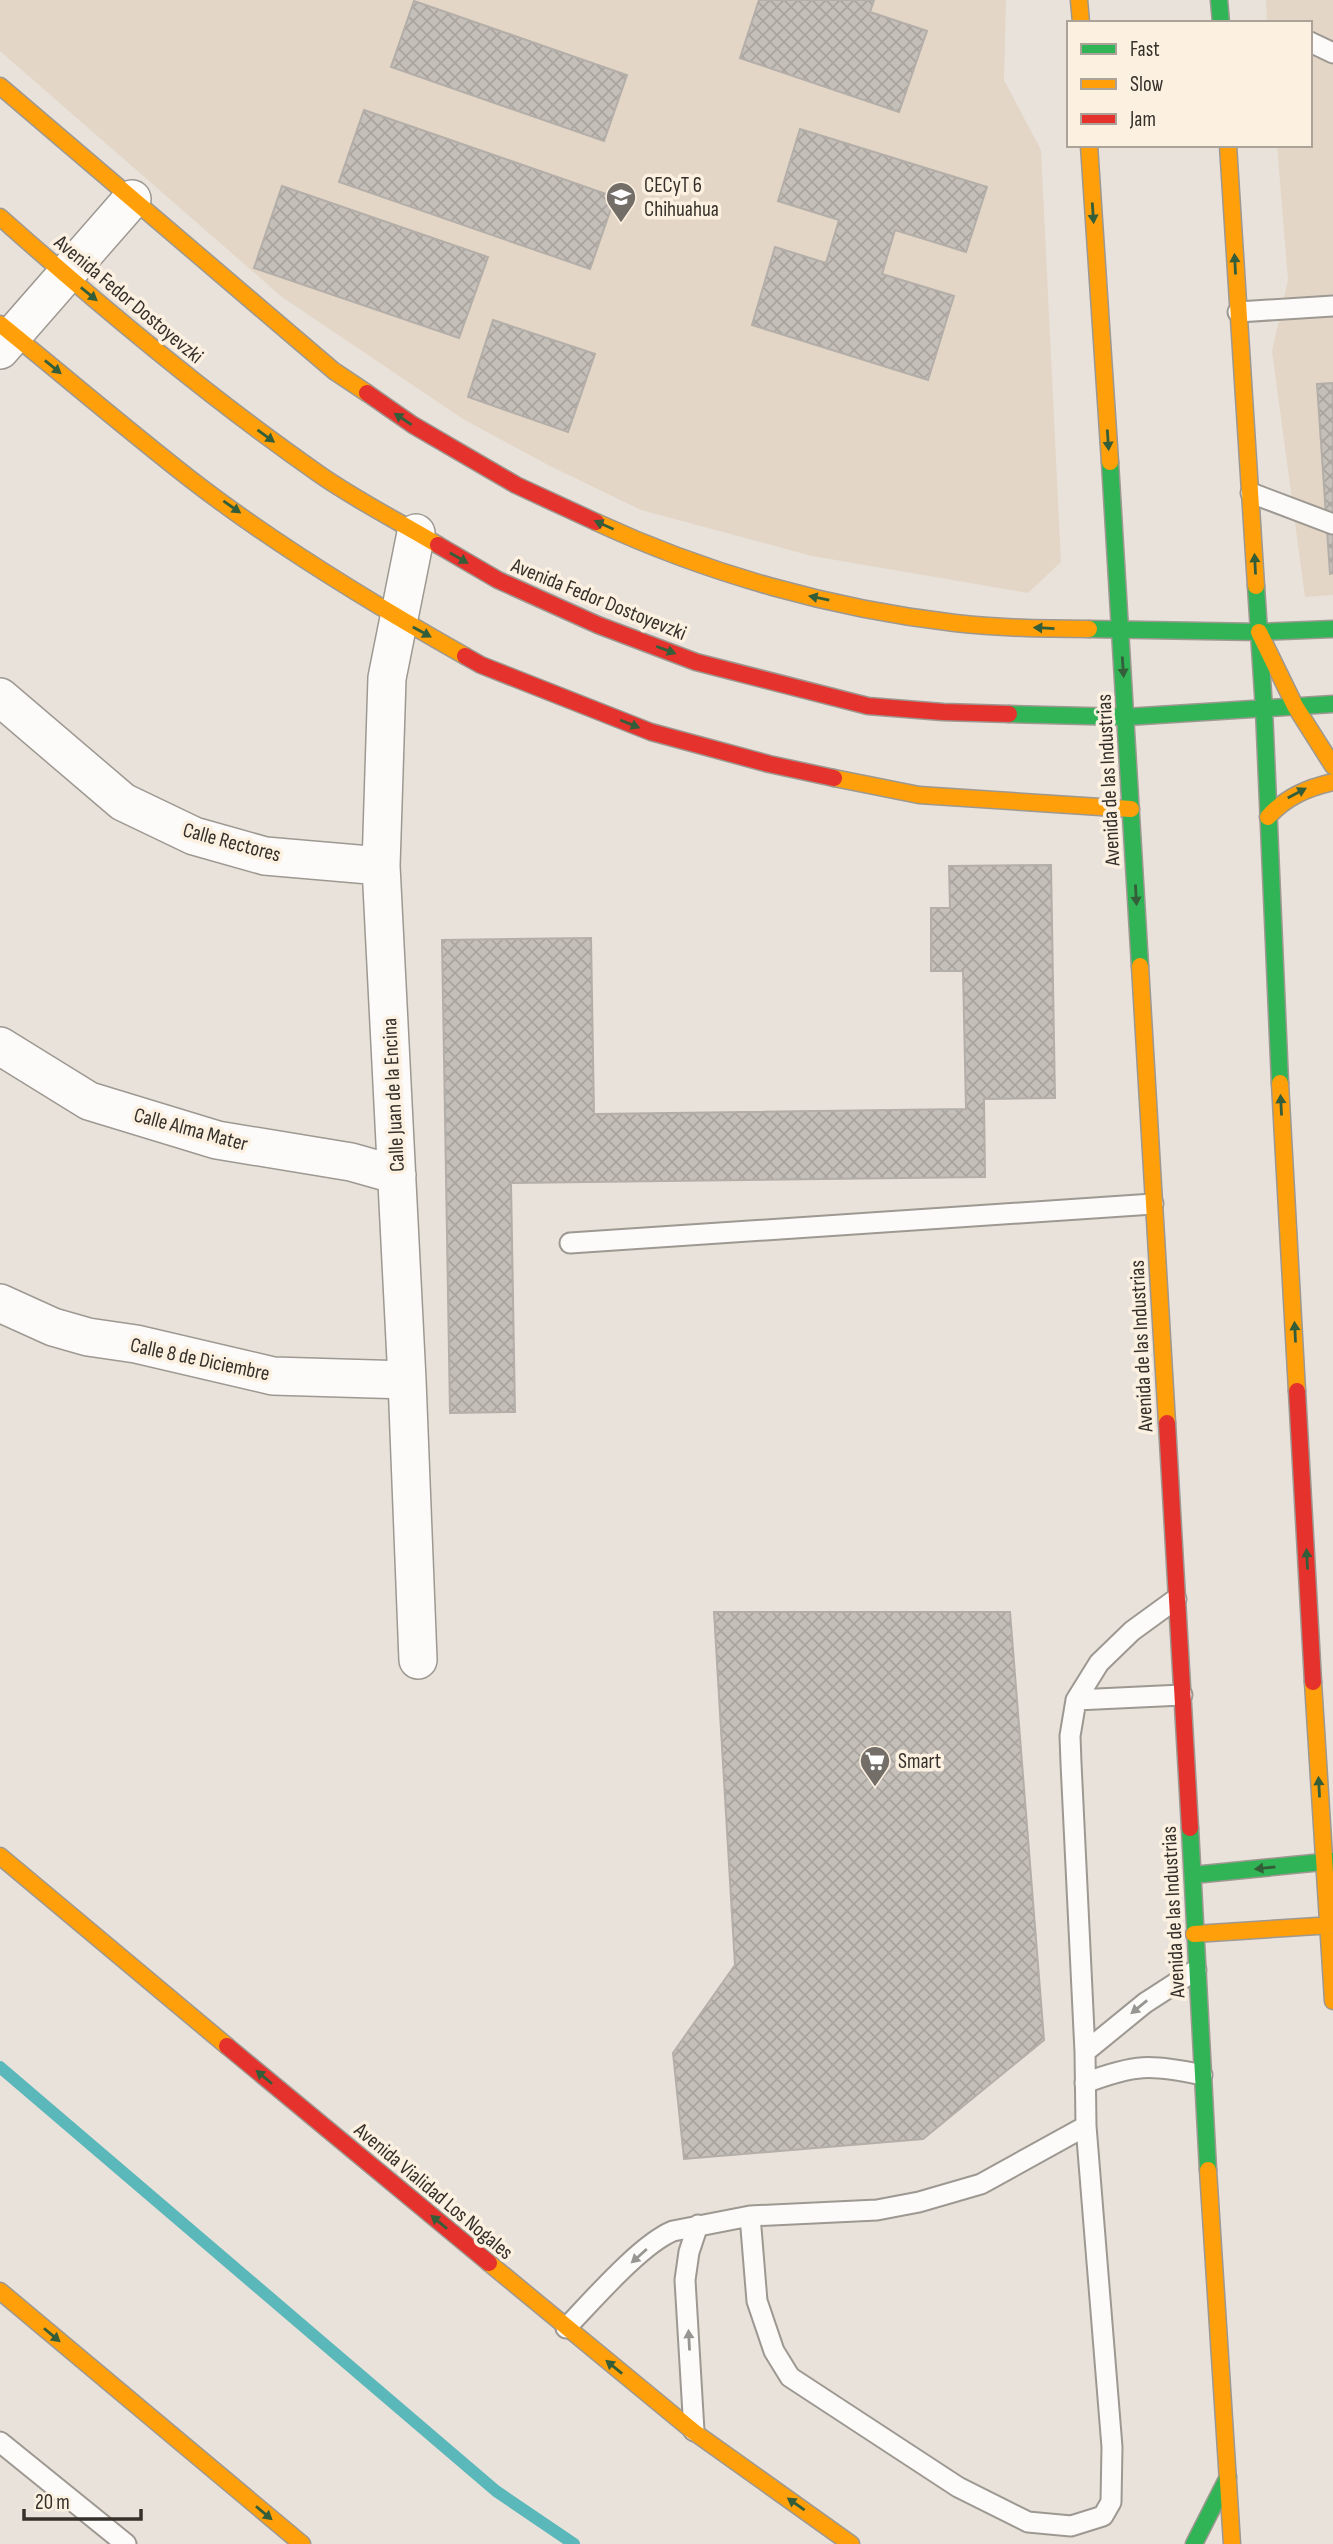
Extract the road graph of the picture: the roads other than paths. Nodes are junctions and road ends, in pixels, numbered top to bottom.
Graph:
1 (1079, 0) edge
2 (1219, 0) edge
3 (1081, 21) edge
4 (1221, 21) edge
5 (1312, 43) edge
6 (1333, 53) edge
7 (0, 86) edge
8 (1089, 147) edge
9 (1228, 147) edge
10 (132, 199) junction
11 (0, 218) edge
12 (65, 275) junction
13 (1333, 306) edge
14 (1238, 312) junction
15 (4, 336) edge
16 (1251, 493) junction
17 (1333, 524) edge
18 (416, 533) junction
19 (398, 618) junction
20 (1333, 629) edge
21 (1120, 630) junction
22 (1259, 632) junction
23 (0, 697) edge
24 (1333, 704) edge
25 (1295, 706) junction
26 (1264, 709) junction
27 (1126, 717) junction
28 (1333, 766) edge
29 (1333, 782) edge
30 (1131, 809) junction
31 (1268, 817) junction
32 (381, 866) junction
33 (0, 1046) edge
34 (397, 1175) junction
35 (1153, 1204) junction
36 (570, 1243) dead end
37 (0, 1303) edge
38 (407, 1380) junction
39 (1177, 1599) junction
40 (418, 1660) dead end
41 (1182, 1695) junction
42 (1076, 1700) junction
43 (0, 1856) edge
44 (1328, 1861) edge
45 (1193, 1875) junction
46 (1331, 1926) edge
47 (1194, 1934) junction
48 (1196, 1970) junction
49 (1333, 2001) edge
50 (1085, 2052) junction
51 (1202, 2075) junction
52 (1086, 2083) junction
53 (1086, 2126) junction
54 (750, 2216) junction
55 (698, 2225) junction
56 (0, 2291) edge
57 (566, 2328) junction
58 (694, 2432) junction
59 (0, 2442) edge
60 (1228, 2477) junction
61 (126, 2544) edge
62 (302, 2544) edge
63 (851, 2544) edge
64 (1194, 2544) edge
65 (1232, 2544) edge

1 - 3 main road
2 - 4 main road
5 - 6 lane
7 - 10 main road
8 -> 21 main road, Avenida de las Industrias
14 -> 9 main road
10 - 12 street
21 -> 10 main road
11 - 12 main road, Avenida Fedor Dostoyevzki
12 - 15 street
12 -> 18 main road, Avenida Fedor Dostoyevzki
13 - 14 lane
14 - 16 main road
15 -> 19 main road
16 - 17 lane
22 -> 16 main road
18 - 19 street, Calle Juan de la Encina
18 -> 27 main road, Avenida Fedor Dostoyevzki
19 -> 30 main road
19 - 32 street, Calle Juan de la Encina
20 - 22 main road
21 - 22 main road
21 -> 27 main road, Avenida de las Industrias
22 - 25 main road
22 - 26 main road
23 - 32 street, Calle Rectores
24 - 25 main road, Avenida Fedor Dostoyevzki
25 - 26 main road, Avenida Fedor Dostoyevzki
25 - 28 main road
26 - 27 main road, Avenida Fedor Dostoyevzki
26 - 31 main road
27 - 30 main road, Avenida de las Industrias
31 -> 29 main road
30 -> 35 main road, Avenida de las Industrias
44 -> 31 main road
32 - 34 street, Calle Juan de la Encina
33 - 34 street, Calle Alma Mater
34 - 38 street, Calle Juan de la Encina
35 - 36 lane
35 - 39 main road, Avenida de las Industrias
37 - 38 street, Calle 8 de Diciembre
38 - 40 street, Calle Juan de la Encina
39 - 41 main road, Avenida de las Industrias
39 - 42 lane
41 - 42 lane
41 - 45 main road, Avenida de las Industrias
42 - 50 lane
57 -> 43 main road, Avenida Vialidad Los Nogales
44 -> 45 main road
44 - 46 main road
45 - 47 main road, Avenida de las Industrias
46 - 47 main road
46 - 49 main road
47 - 48 main road, Avenida de las Industrias
48 -> 50 lane
48 - 51 main road, Avenida de las Industrias
50 - 52 lane
51 - 52 lane
51 - 60 main road, Avenida de las Industrias
52 - 53 lane
53 - 54 lane
53 - 54 lane
54 - 55 lane
55 -> 57 lane
58 -> 55 lane
56 -> 62 main road
58 -> 57 main road, Avenida Vialidad Los Nogales
63 -> 58 main road, Avenida Vialidad Los Nogales
59 - 61 lane
60 - 64 main road
60 - 65 main road, Avenida de las Industrias

